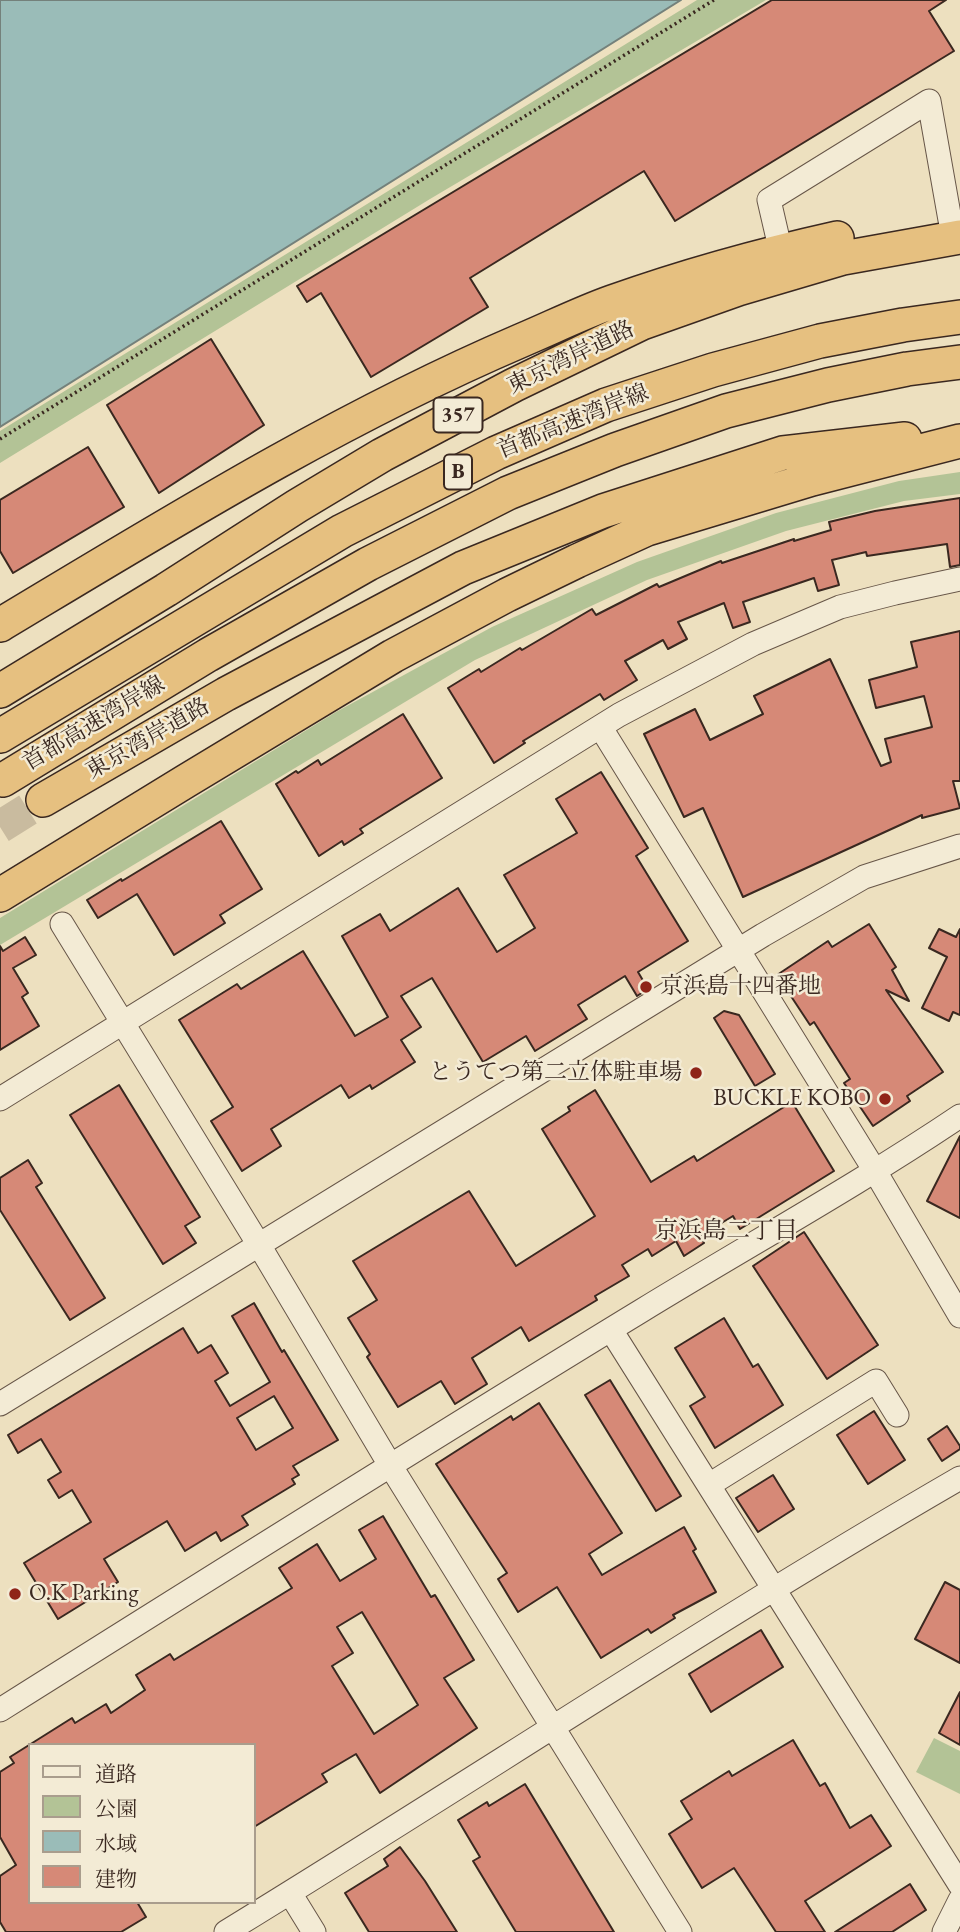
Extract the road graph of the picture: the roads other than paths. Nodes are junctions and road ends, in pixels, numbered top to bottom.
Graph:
1 (957, 225) edge
2 (781, 252) junction
3 (960, 317) edge
4 (960, 362) edge
5 (960, 440) edge
6 (960, 579) edge
7 (0, 625) edge
8 (0, 691) edge
9 (601, 728) junction
10 (0, 736) edge
11 (3, 780) dead end
12 (43, 800) tunnel mouth
13 (960, 846) edge
14 (0, 895) edge
15 (62, 924) dead end
16 (739, 949) junction
17 (124, 1023) junction
18 (0, 1099) edge
19 (960, 1116) edge
20 (875, 1171) junction
21 (259, 1245) junction
22 (960, 1316) edge
23 (611, 1329) junction
24 (0, 1404) edge
25 (898, 1415) dead end
26 (390, 1465) junction
27 (960, 1478) edge
28 (709, 1485) junction
29 (775, 1589) junction
30 (0, 1710) edge
31 (551, 1727) junction
32 (960, 1885) edge
33 (290, 1893) junction
34 (960, 1900) edge
35 (226, 1932) edge
36 (314, 1932) edge
37 (680, 1932) edge
38 (944, 1932) edge

1 - 2 highway
1 - 2 street
1 - 8 highway, 東京湾岸道路 / 357
2 - 7 highway
3 - 10 highway, 首都高速湾岸線 / B
4 - 11 highway, 首都高速湾岸線 / B
5 - 12 highway, 東京湾岸道路
5 - 14 highway
6 - 9 street
9 - 16 street
9 - 17 street
13 - 16 street
15 - 17 street
16 - 20 street
16 - 21 street
17 - 18 street
17 - 21 street
19 - 20 street
20 - 22 street
20 - 23 street
21 - 24 street
21 - 26 street
23 - 26 street
23 - 28 street
25 - 28 street
26 - 30 street
26 - 31 street
27 - 29 street
28 - 29 street
29 - 31 street
29 - 32 street
31 - 33 street
31 - 37 street
33 - 35 street
33 - 36 street
34 - 38 street

